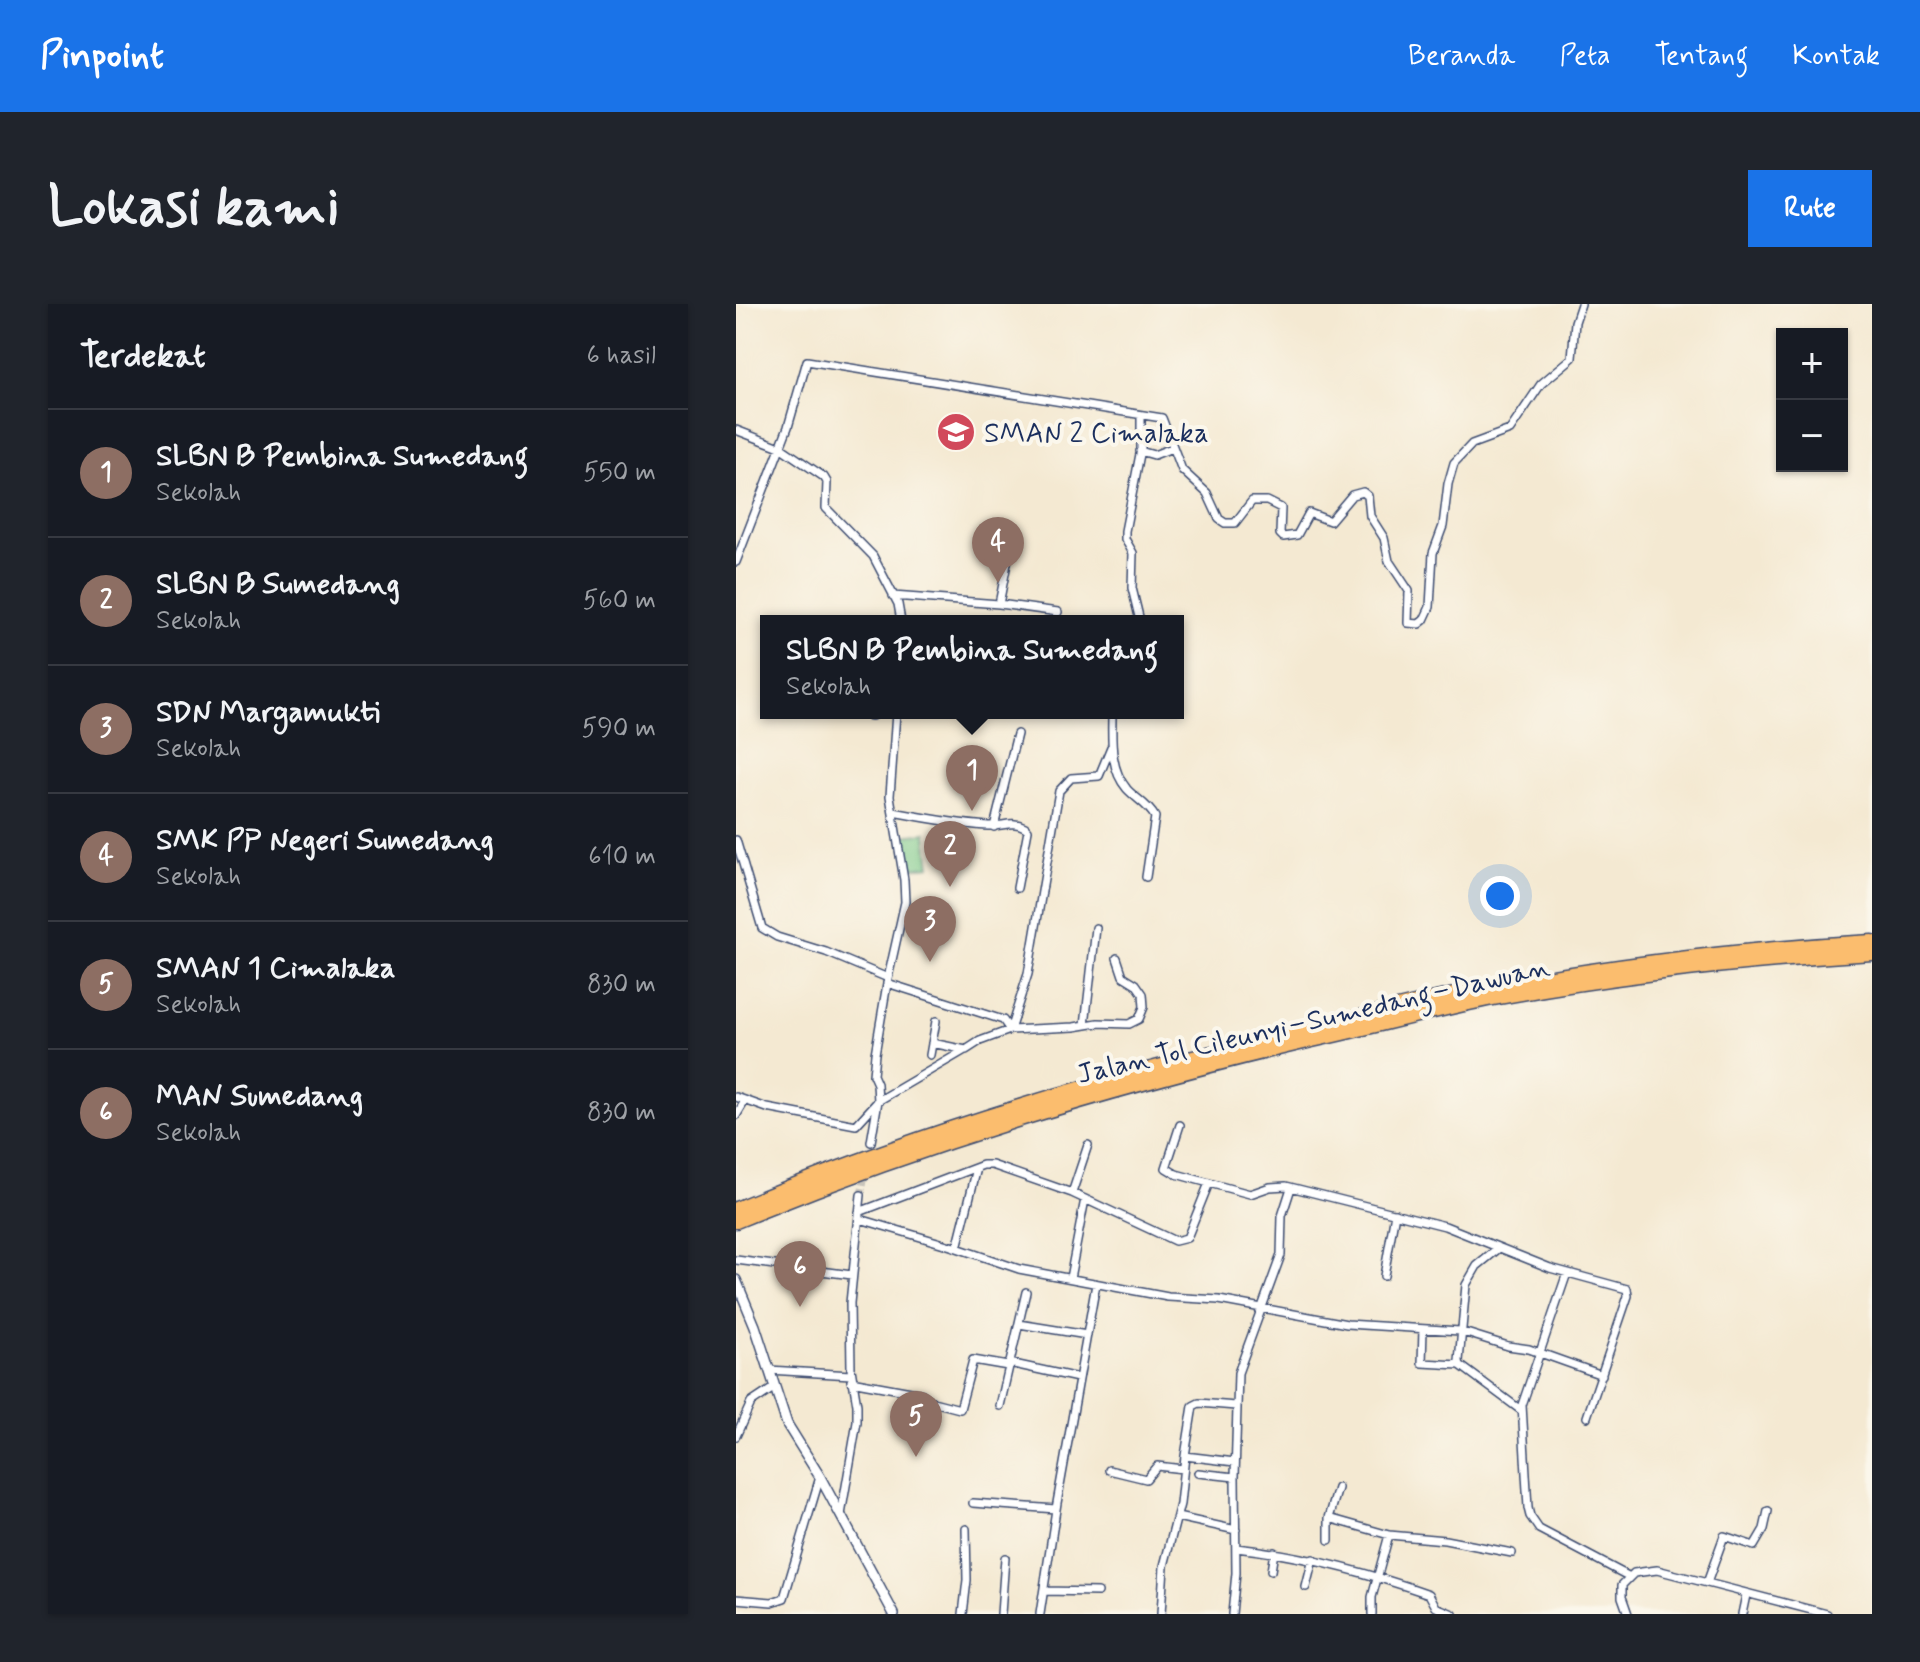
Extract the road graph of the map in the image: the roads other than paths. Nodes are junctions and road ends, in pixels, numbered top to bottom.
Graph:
1 (1581, 304) edge
2 (1141, 415) junction
3 (736, 430) edge
4 (780, 447) junction
5 (1172, 448) junction
6 (1140, 451) junction
7 (1013, 533) dead end
8 (736, 562) edge
9 (893, 596) junction
10 (999, 604) junction
11 (1058, 612) dead end
12 (899, 615) edge
13 (1139, 615) edge
14 (896, 719) edge
15 (1112, 719) edge
16 (1017, 734) dead end
17 (1111, 747) junction
18 (893, 812) junction
19 (994, 827) junction
20 (736, 840) edge
21 (1146, 877) dead end
22 (1017, 888) dead end
23 (1096, 928) dead end
24 (1872, 942) edge
25 (1872, 953) edge
26 (1117, 958) dead end
27 (887, 980) junction
28 (936, 1021) dead end
29 (1085, 1025) junction
30 (1010, 1030) junction
31 (932, 1043) junction
32 (966, 1050) junction
33 (930, 1055) dead end
34 (736, 1097) edge
35 (745, 1101) junction
36 (878, 1101) junction
37 (736, 1116) edge
38 (1180, 1125) dead end
39 (871, 1142) dead end
40 (1088, 1145) dead end
41 (977, 1168) junction
42 (1209, 1183) junction
43 (1291, 1188) junction
44 (1072, 1193) junction
45 (861, 1195) tunnel mouth
46 (1085, 1199) junction
47 (736, 1209) edge
48 (1395, 1213) junction
49 (859, 1216) junction
50 (736, 1221) edge
51 (957, 1248) junction
52 (1498, 1249) junction
53 (736, 1260) edge
54 (1567, 1273) junction
55 (852, 1275) junction
56 (1384, 1276) dead end
57 (1070, 1278) junction
58 (736, 1280) edge
59 (1096, 1284) junction
60 (1026, 1292) dead end
61 (1260, 1308) junction
62 (1019, 1324) junction
63 (1423, 1329) junction
64 (1460, 1331) junction
65 (1087, 1335) junction
66 (1541, 1353) junction
67 (1009, 1364) junction
68 (1460, 1365) junction
69 (769, 1370) junction
70 (1602, 1375) junction
71 (851, 1378) junction
72 (1078, 1378) junction
73 (775, 1387) junction
74 (1000, 1406) dead end
75 (1236, 1406) junction
76 (1522, 1411) junction
77 (1587, 1417) dead end
78 (736, 1436) edge
79 (1185, 1456) junction
80 (1235, 1462) junction
81 (1183, 1469) junction
82 (1109, 1470) dead end
83 (1198, 1473) dead end
84 (820, 1477) junction
85 (1235, 1477) junction
86 (1338, 1488) dead end
87 (973, 1503) dead end
88 (1056, 1509) junction
89 (1768, 1511) dead end
90 (841, 1515) junction
91 (1177, 1517) junction
92 (1329, 1518) junction
93 (966, 1529) dead end
94 (1236, 1530) junction
95 (1389, 1535) junction
96 (1329, 1540) dead end
97 (1236, 1548) junction
98 (1274, 1552) junction
99 (1512, 1553) dead end
100 (1005, 1558) dead end
101 (1313, 1559) junction
102 (1271, 1571) dead end
103 (1378, 1576) junction
104 (1630, 1577) junction
105 (1707, 1583) junction
106 (1306, 1587) dead end
107 (1044, 1591) junction
108 (1098, 1592) dead end
109 (1746, 1595) junction
110 (736, 1599) edge
111 (894, 1614) edge
112 (963, 1614) edge
113 (1001, 1614) edge
114 (1040, 1614) edge
115 (1161, 1614) edge
116 (1232, 1614) edge
117 (1372, 1614) edge
118 (1453, 1614) edge
119 (1628, 1614) edge
120 (1742, 1614) edge
121 (1827, 1614) edge

1 - 5 street
2 - 4 street
2 - 5 street
2 - 6 street
3 - 4 street
4 - 8 street
4 - 9 street
5 - 6 street
6 - 13 street
7 - 10 street
9 - 10 street
9 - 12 street
10 - 11 street
14 - 18 street
15 - 17 street
16 - 19 street
17 - 21 street
17 - 30 street
18 - 19 street
18 - 27 street
19 - 22 street
20 - 27 street
23 - 29 street
24 - 47 highway, Jalan Tol Cileunyi–Sumedang–Dawuan
25 - 50 highway, Jalan Tol Cileunyi–Sumedang–Dawuan
26 - 29 street
27 - 30 street
27 - 36 street
28 - 31 street
29 - 30 street
30 - 32 street
31 - 32 street
31 - 33 street
32 - 36 street
34 - 35 street
35 - 36 street
35 - 37 street
36 - 39 street
38 - 42 street
40 - 44 street
41 - 44 street
41 - 49 street
41 - 51 street
42 - 43 street
42 - 46 street
43 - 48 street
43 - 61 street
44 - 46 street
45 - 49 street
46 - 57 street
48 - 52 street
48 - 56 street
49 - 51 street
49 - 55 street
51 - 57 street
52 - 54 street
52 - 64 street
53 - 55 street
54 - 66 street
54 - 70 street
55 - 71 street
57 - 59 street
58 - 69 street
59 - 61 street
59 - 65 street
60 - 62 street
61 - 63 street
61 - 75 street
62 - 65 street
62 - 67 street
63 - 64 street
63 - 68 street
64 - 66 street
64 - 68 street
65 - 72 street
66 - 70 street
66 - 76 street
67 - 71 street
67 - 72 street
67 - 74 street
68 - 76 street
69 - 71 street
69 - 73 street
70 - 77 street
71 - 90 street
72 - 88 street
73 - 78 street
73 - 84 street
75 - 79 street
75 - 80 street
76 - 104 street
79 - 80 street
79 - 81 street
80 - 85 street
81 - 82 street
81 - 91 street
83 - 85 street
84 - 90 street
84 - 110 street
85 - 94 street
86 - 92 street
87 - 88 street
88 - 107 street
89 - 105 street
90 - 111 street
91 - 94 street
91 - 115 street
92 - 95 street
92 - 96 street
93 - 112 street
94 - 97 street
95 - 99 street
95 - 103 street
97 - 98 street
97 - 116 street
98 - 101 street
98 - 102 street
100 - 113 street
101 - 103 street
101 - 106 street
103 - 117 street
103 - 118 street
104 - 105 street
104 - 119 street
105 - 109 street
107 - 108 street
107 - 114 street
109 - 120 street
109 - 121 street

